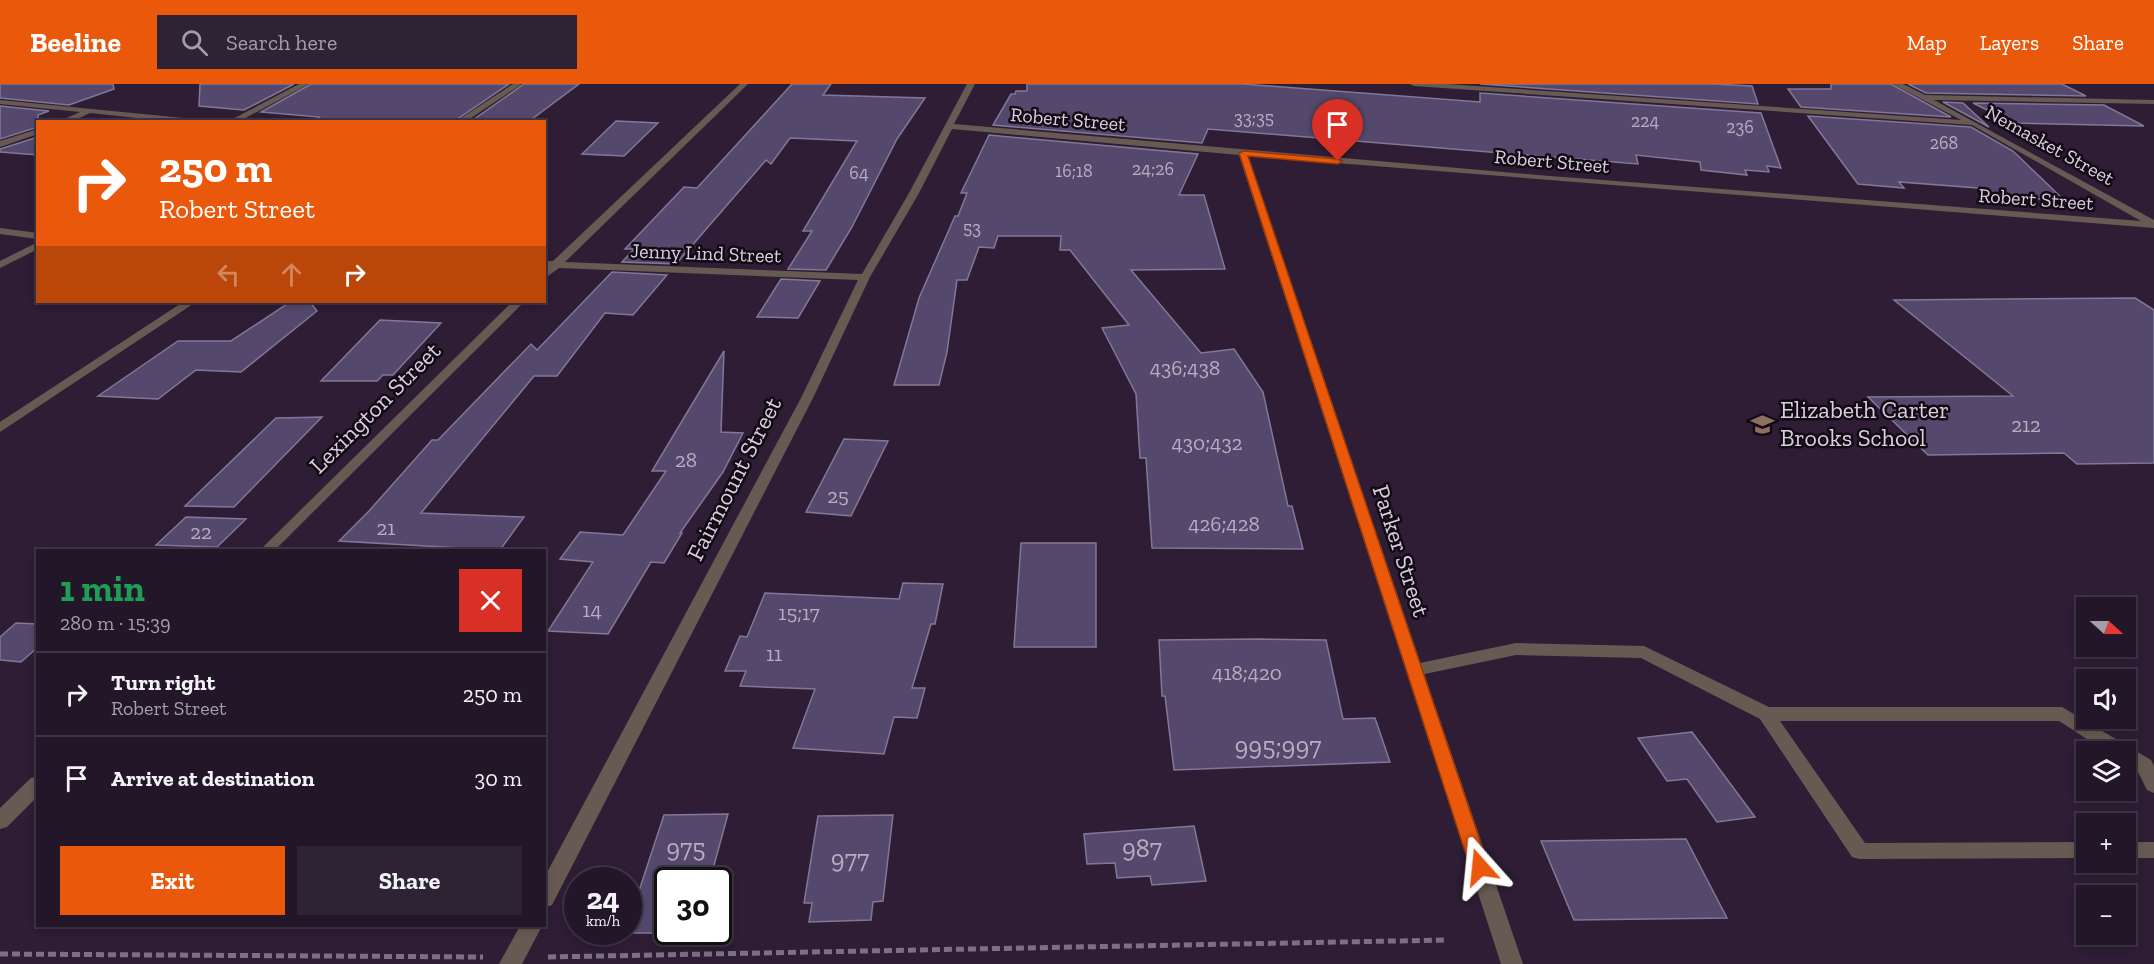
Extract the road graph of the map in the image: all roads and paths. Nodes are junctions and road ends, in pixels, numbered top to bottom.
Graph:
1 (305, 84) edge
2 (518, 84) edge
3 (744, 84) edge
4 (970, 84) edge
5 (1414, 84) edge
6 (1897, 84) edge
7 (1921, 97) junction
8 (0, 102) edge
9 (2138, 102) junction
10 (2154, 102) edge
11 (2154, 109) edge
12 (92, 111) junction
13 (67, 120) edge
14 (184, 120) edge
15 (235, 120) edge
16 (462, 120) edge
17 (1974, 123) junction
18 (947, 126) junction
19 (36, 131) edge
20 (0, 144) edge
21 (1244, 153) junction
22 (2154, 224) edge
23 (0, 231) edge
24 (36, 236) edge
25 (36, 246) edge
26 (550, 264) edge
27 (0, 265) edge
28 (865, 277) junction
29 (188, 303) edge
30 (518, 303) edge
31 (0, 428) edge
32 (268, 549) edge
33 (1414, 670) junction
34 (1766, 714) junction
35 (2104, 741) edge
36 (2136, 760) edge
37 (36, 785) edge
38 (2154, 785) edge
39 (0, 821) edge
40 (2076, 850) edge
41 (2136, 850) edge
42 (2154, 850) edge
43 (546, 895) edge
44 (530, 927) edge
45 (1447, 940) dead end
46 (0, 954) edge
47 (512, 961) edge
48 (1512, 964) edge

1 - 15 street
2 - 16 street
3 - 26 street
4 - 18 street, Fairmount Street
5 - 17 street
6 - 7 street, Nemasket Street
7 - 9 street
7 - 17 street, Nemasket Street
8 - 12 street
9 - 10 street
9 - 11 street
12 - 13 street
12 - 14 street
17 - 22 street, Nemasket Street
18 - 21 street, Robert Street
18 - 28 street, Fairmount Street
19 - 20 street
21 - 22 street, Robert Street
21 - 33 street, Parker Street
23 - 24 street
25 - 27 street
26 - 28 street, Jenny Lind Street
28 - 43 street, Fairmount Street
29 - 31 street
30 - 32 street, Lexington Street
33 - 34 street
33 - 48 street, Parker Street
34 - 35 street
34 - 40 street
36 - 38 street
37 - 39 street
41 - 42 street
44 - 47 street
45 - 47 path
46 - 47 path

